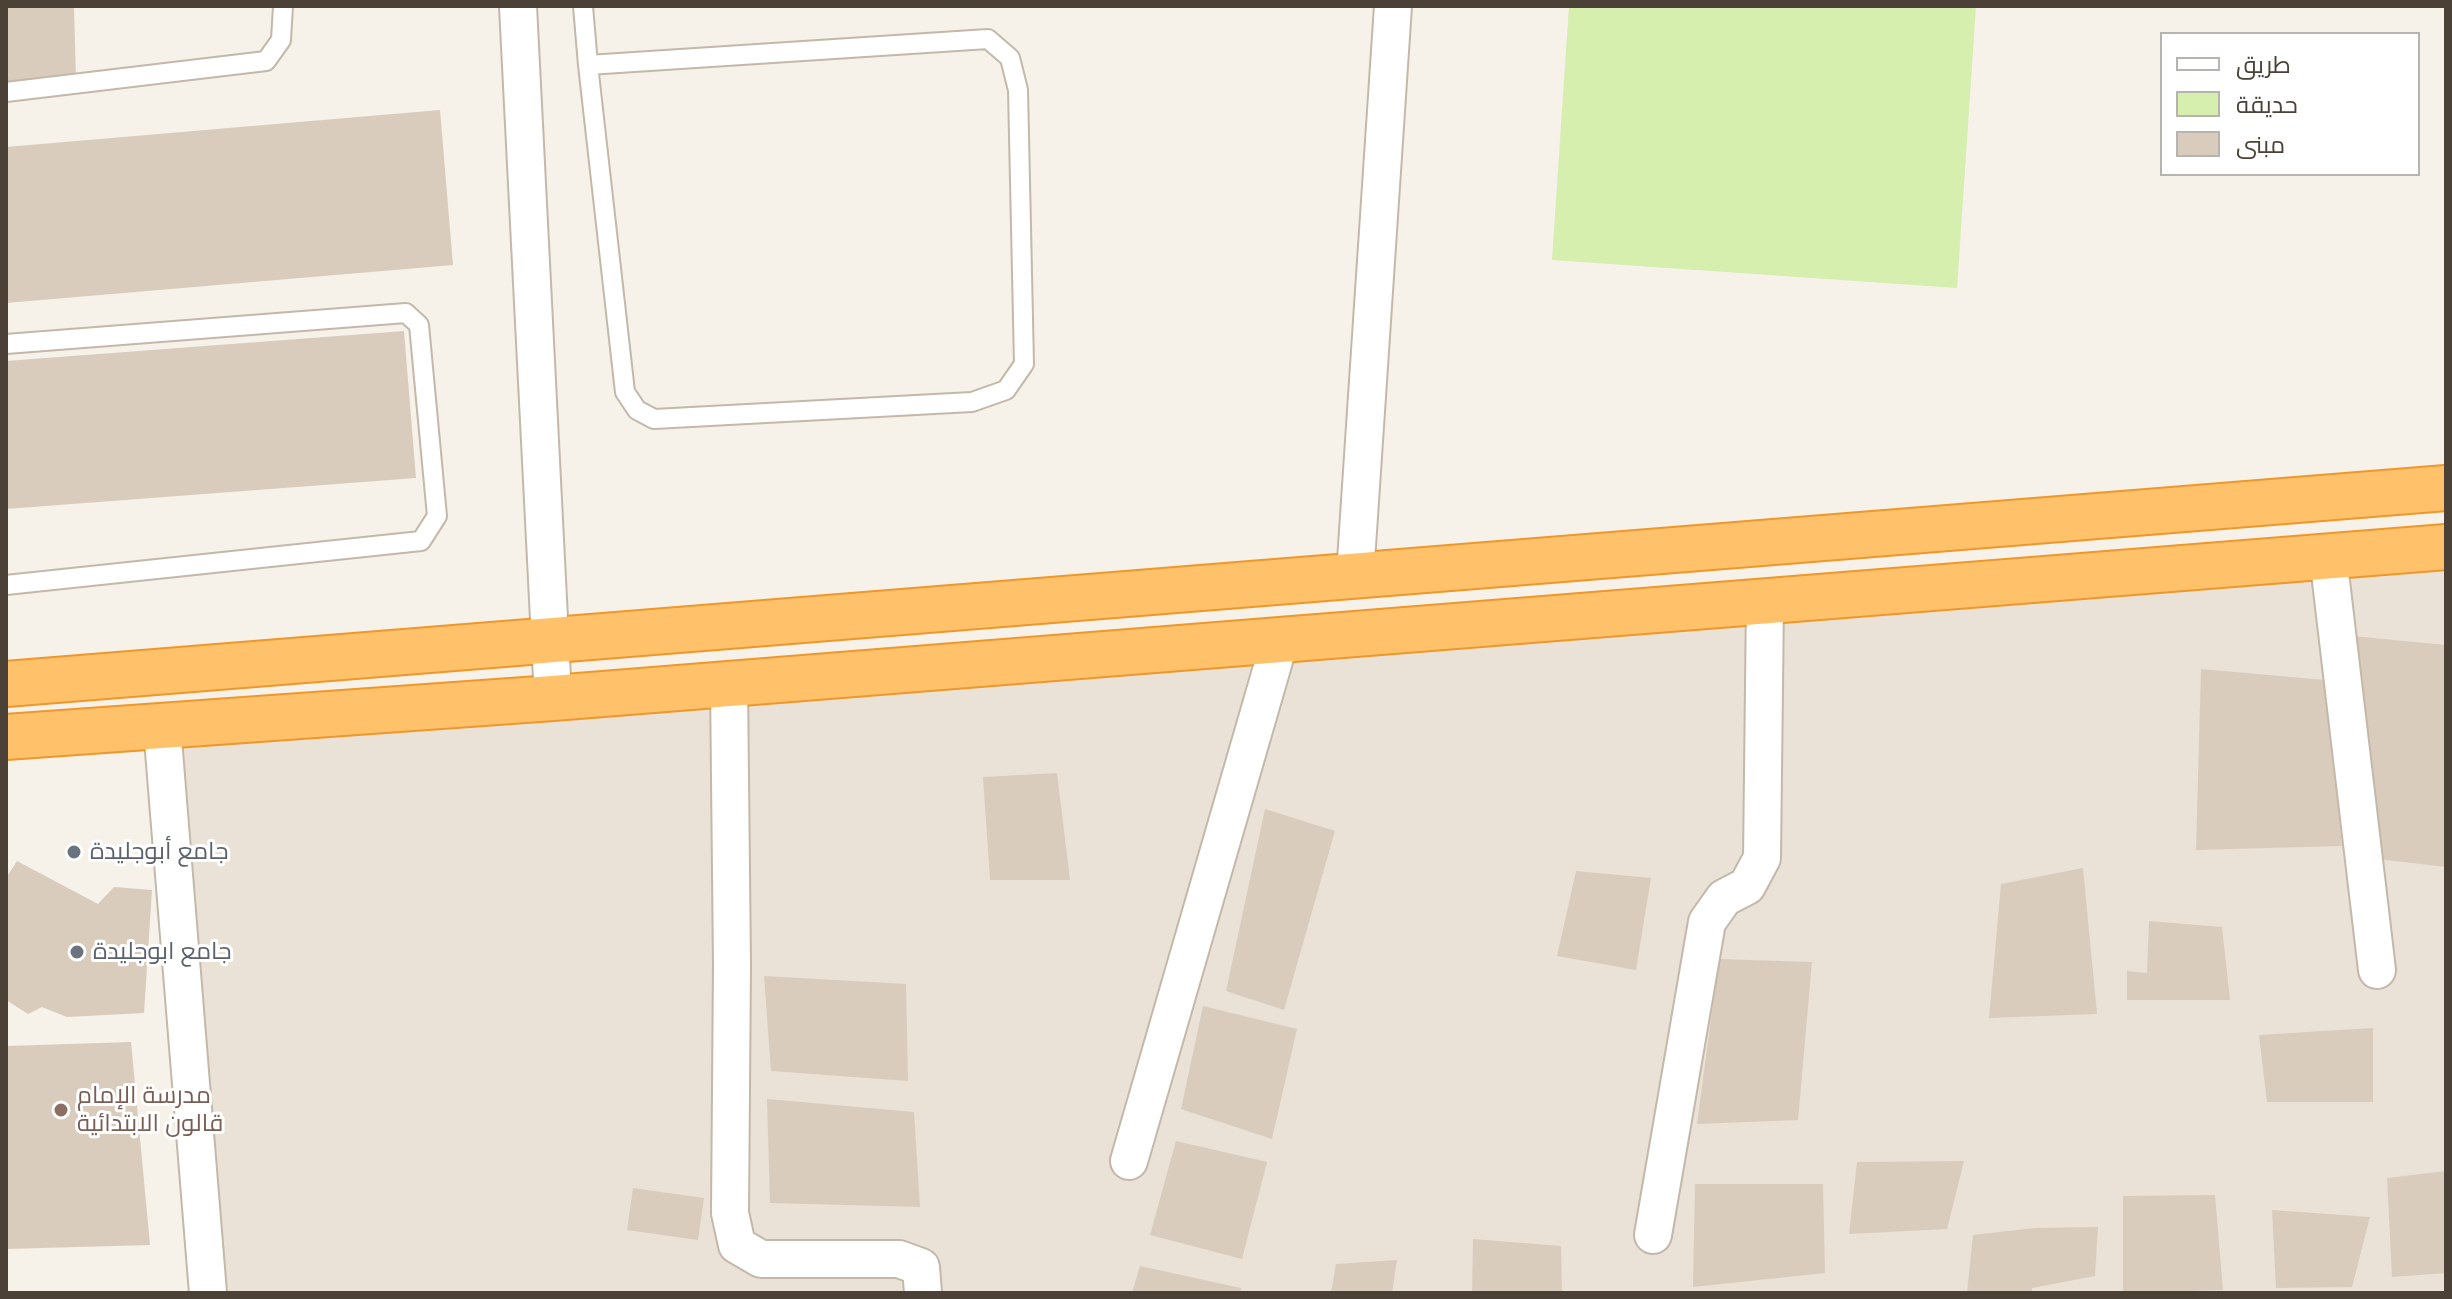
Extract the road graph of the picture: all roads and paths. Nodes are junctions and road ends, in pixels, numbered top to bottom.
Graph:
1 (283, 6) edge
2 (518, 6) edge
3 (583, 6) edge
4 (1393, 6) edge
5 (588, 65) junction
6 (6, 92) edge
7 (6, 344) edge
8 (2446, 488) edge
9 (2446, 547) edge
10 (2328, 556) junction
11 (1355, 576) junction
12 (6, 585) edge
13 (1765, 601) junction
14 (1280, 640) junction
15 (549, 641) junction
16 (729, 683) junction
17 (6, 684) edge
18 (553, 698) junction
19 (162, 727) junction
20 (6, 737) edge
21 (2377, 970) dead end
22 (1129, 1161) dead end
23 (1653, 1235) dead end
24 (208, 1293) edge
25 (923, 1293) edge

1 - 6 lane
2 - 15 street
3 - 5 lane
4 - 11 street
5 - 5 lane
7 - 12 lane
8 - 11 highway
9 - 10 highway
10 - 13 highway
10 - 21 street
11 - 15 highway
13 - 14 highway
13 - 23 street
14 - 16 highway
14 - 22 street
15 - 17 highway
15 - 18 street
16 - 18 highway
16 - 25 street
18 - 19 highway
19 - 20 highway
19 - 24 street

